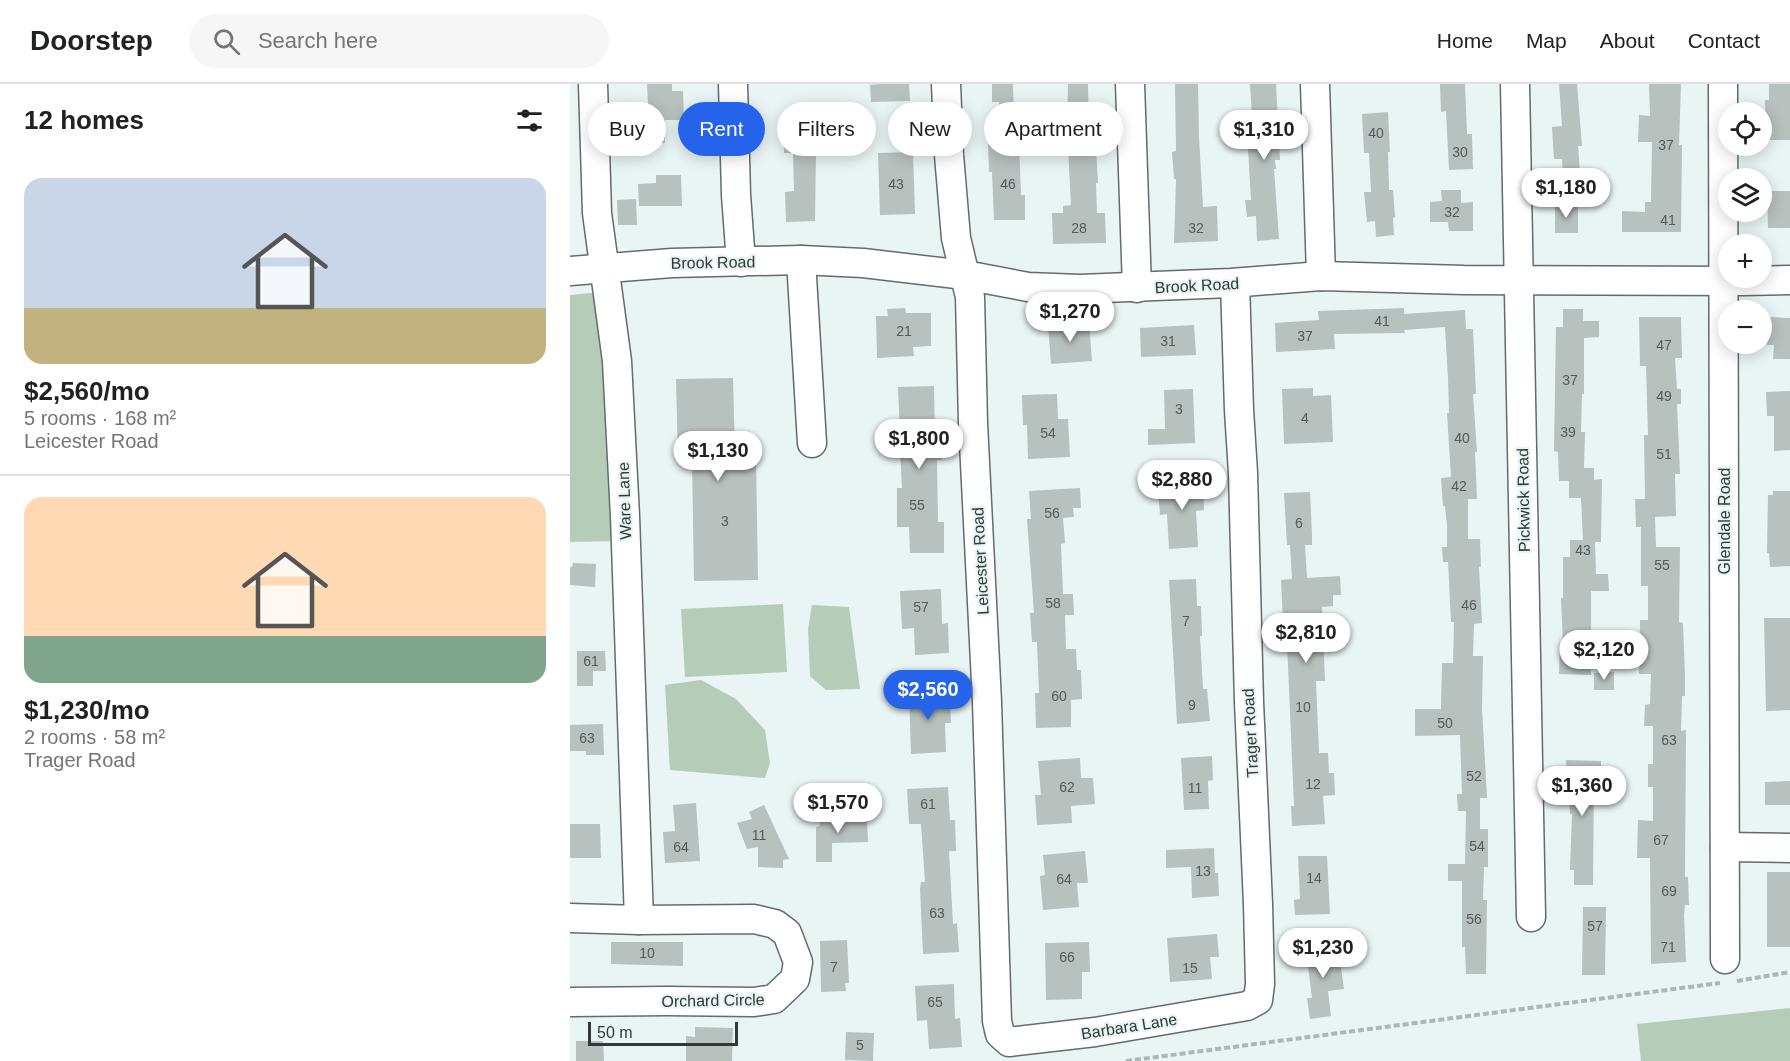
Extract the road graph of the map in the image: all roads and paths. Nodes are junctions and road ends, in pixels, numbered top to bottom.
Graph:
1 (593, 84) edge
2 (733, 84) edge
3 (946, 84) edge
4 (1130, 84) edge
5 (1315, 84) edge
6 (1515, 84) edge
7 (1723, 84) edge
8 (1724, 234) edge
9 (801, 260) junction
10 (741, 262) junction
11 (604, 267) junction
12 (570, 271) edge
13 (965, 275) junction
14 (1321, 276) junction
15 (1519, 279) junction
16 (1772, 280) edge
17 (1790, 280) edge
18 (1718, 281) edge
19 (1235, 283) junction
20 (1137, 288) junction
21 (1724, 288) edge
22 (812, 443) dead end
23 (1725, 847) junction
24 (1790, 848) edge
25 (1531, 917) dead end
26 (570, 918) edge
27 (639, 920) junction
28 (1725, 959) dead end
29 (1790, 972) edge
30 (570, 1002) edge
31 (1255, 1002) joint
32 (1003, 1038) joint
33 (1126, 1061) edge

1 - 11 street, Ware Lane
2 - 10 street
3 - 13 street, Leicester Road
4 - 20 street
5 - 14 street
6 - 15 street, Pickwick Road
7 - 8 street, Glendale Road
9 - 10 street, Brook Road
9 - 13 street, Brook Road
9 - 22 street
10 - 11 street, Brook Road
11 - 12 street, Brook Road
11 - 27 street, Ware Lane
13 - 20 street, Brook Road
13 - 32 street, Leicester Road
14 - 15 street, Brook Road
14 - 19 street, Brook Road
15 - 18 street, Brook Road
15 - 25 street, Pickwick Road
16 - 17 street, Brook Road
19 - 20 street, Brook Road
19 - 31 street, Trager Road
21 - 23 street, Glendale Road
23 - 24 street
23 - 28 street, Glendale Road
26 - 27 street, Orchard Circle
27 - 30 street, Orchard Circle
29 - 33 path
31 - 32 street, Barbara Lane

